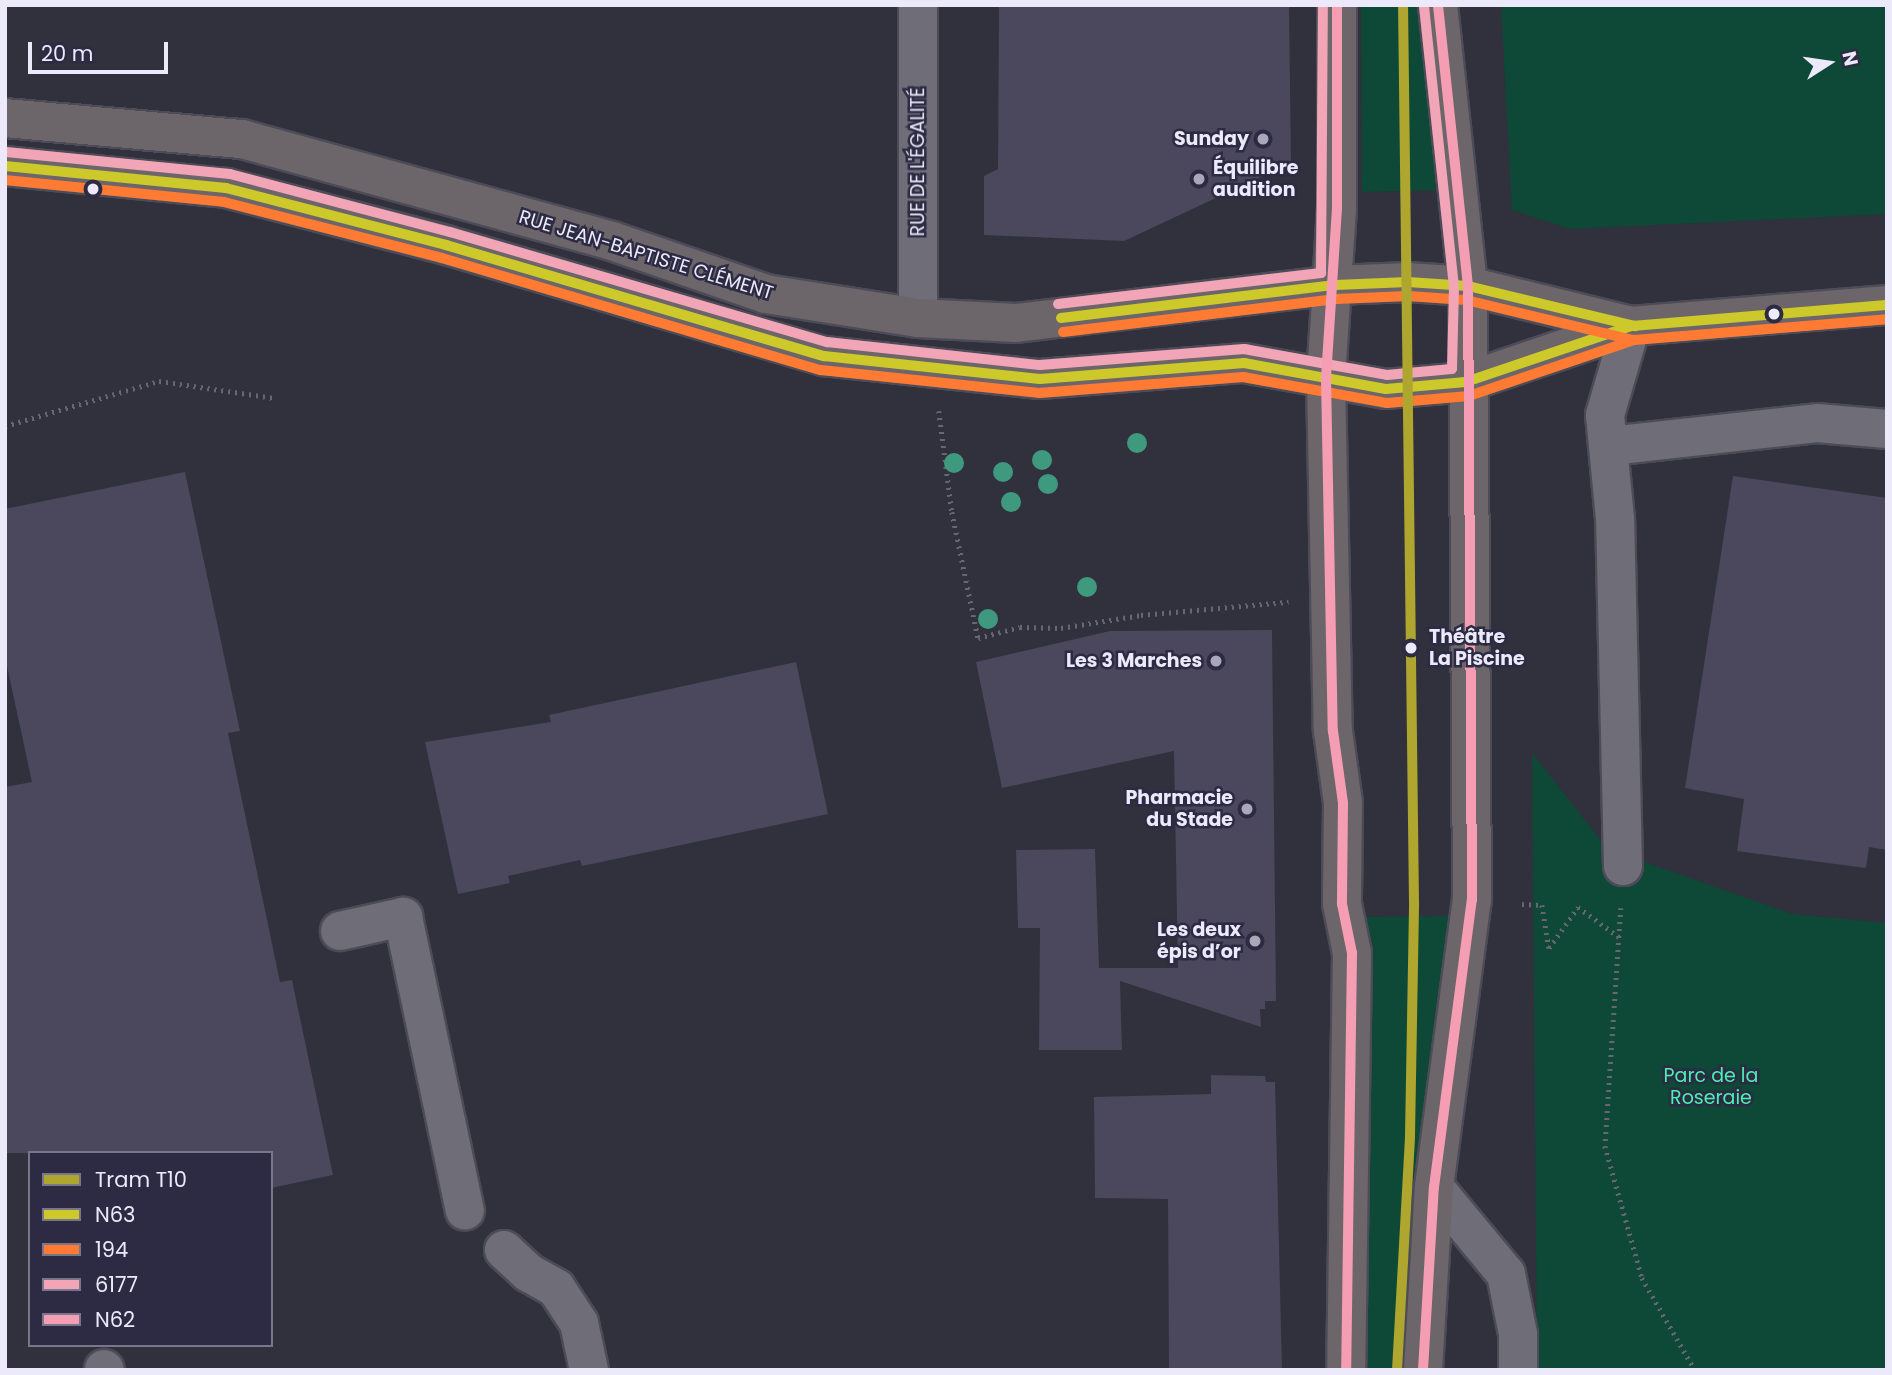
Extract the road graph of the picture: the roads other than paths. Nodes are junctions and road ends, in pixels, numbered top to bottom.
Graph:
1 (918, 5) edge
2 (1337, 5) edge
3 (1438, 5) edge
4 (5, 118) edge
5 (5, 166) edge
6 (1335, 285) junction
7 (1468, 286) junction
8 (1887, 305) edge
9 (918, 318) junction
10 (1631, 326) junction
11 (1326, 379) junction
12 (1466, 382) junction
13 (1887, 429) edge
14 (1610, 446) junction
15 (1623, 866) road end
16 (340, 931) dead end
17 (1434, 1187) junction
18 (465, 1211) dead end
19 (504, 1250) dead end
20 (589, 1370) edge
21 (1346, 1370) edge
22 (1423, 1370) edge
23 (1518, 1370) edge

1 - 9 street, RUE DE L'ÉGALITÉ
2 - 6 main road
3 - 7 main road
4 - 9 main road, RUE JEAN-BAPTISTE CLÉMENT
5 - 11 main road
6 - 7 main road, RUE JEAN-BAPTISTE CLÉMENT
6 - 9 main road, RUE JEAN-BAPTISTE CLÉMENT
6 - 11 main road
7 - 10 main road, RUE JEAN-BAPTISTE CLÉMENT
7 - 12 main road
8 - 10 main road
10 - 12 main road
10 - 14 street
11 - 12 main road
11 - 21 main road
12 - 17 main road
13 - 14 street
14 - 15 street
16 - 18 street
17 - 22 main road
17 - 23 street
19 - 20 street

